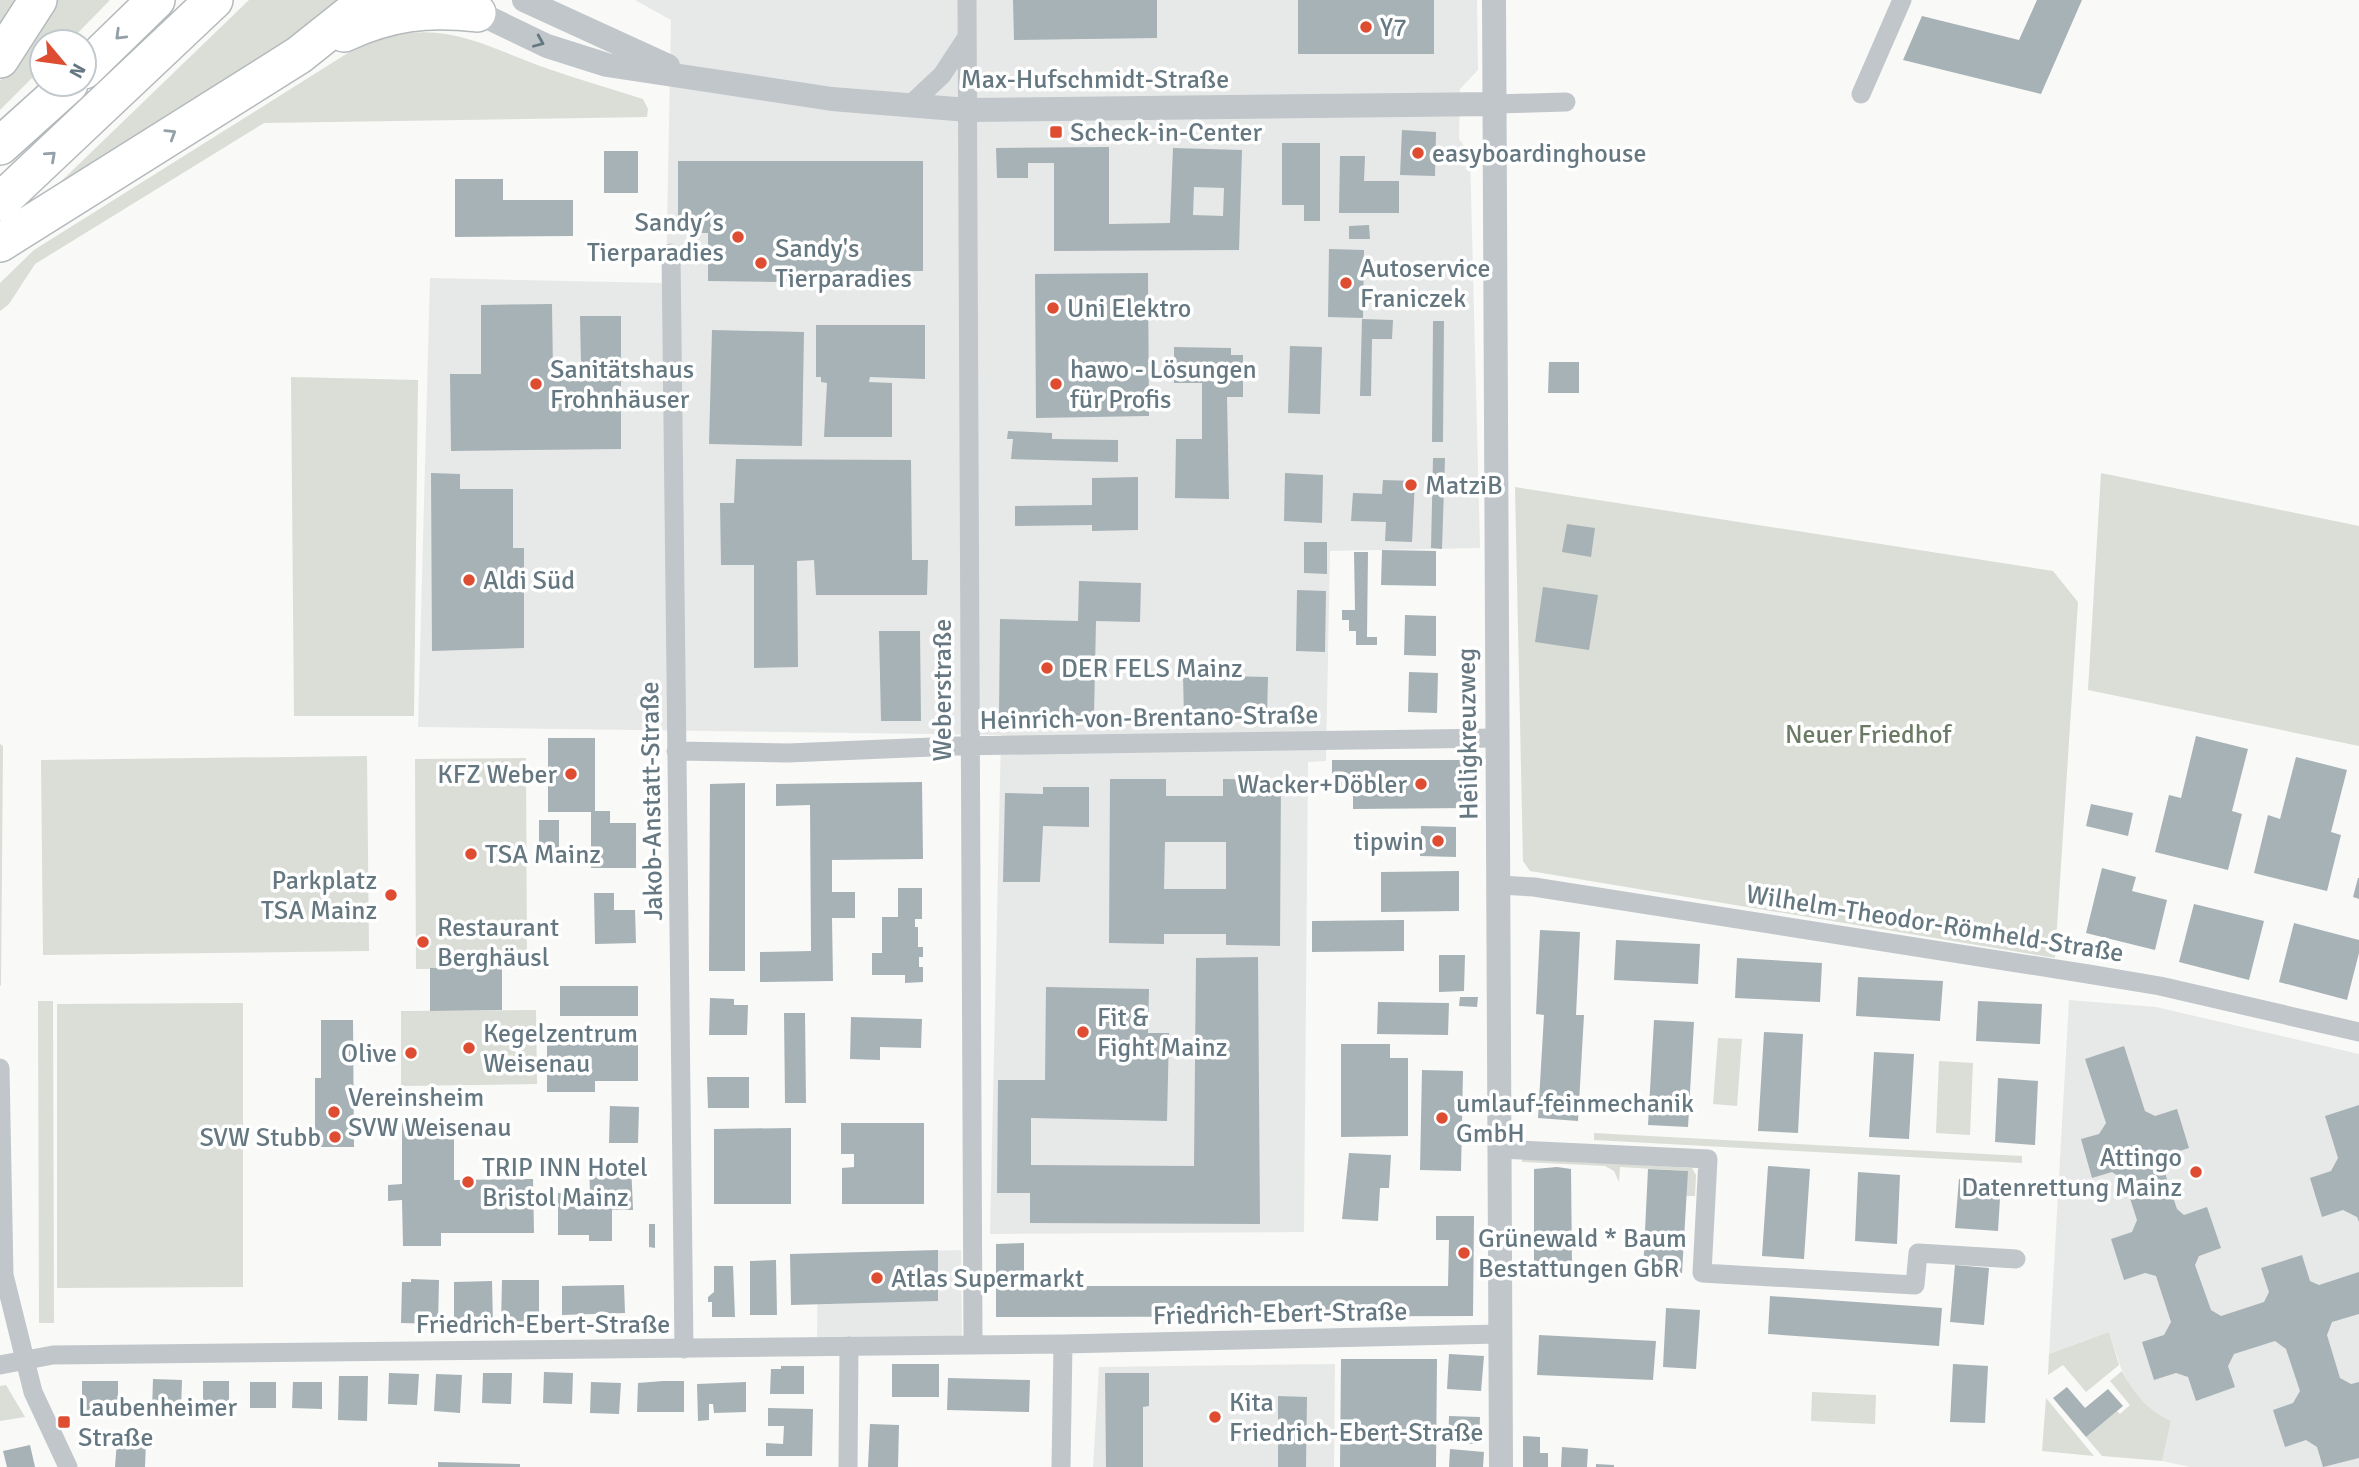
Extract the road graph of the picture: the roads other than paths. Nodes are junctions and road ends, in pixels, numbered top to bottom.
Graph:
1 (38, 0) edge
2 (156, 0) edge
3 (214, 0) edge
4 (368, 0) edge
5 (524, 0) edge
6 (967, 0) edge
7 (1494, 0) edge
8 (1902, 0) edge
9 (466, 7) edge
10 (967, 36) junction
11 (299, 55) junction
12 (98, 56) edge
13 (0, 59) edge
14 (698, 77) junction
15 (1861, 94) dead end
16 (53, 98) edge
17 (1566, 102) dead end
18 (1495, 103) junction
19 (909, 107) junction
20 (968, 110) junction
21 (0, 146) edge
22 (0, 202) edge
23 (0, 243) edge
24 (671, 253) dead end
25 (1496, 738) junction
26 (968, 746) junction
27 (676, 751) junction
28 (1499, 885) junction
29 (2359, 1032) edge
30 (0, 1068) edge
31 (1499, 1149) junction
32 (1, 1219) edge
33 (2016, 1259) dead end
34 (1499, 1334) junction
35 (973, 1344) junction
36 (1063, 1344) junction
37 (849, 1346) junction
38 (684, 1349) junction
39 (23, 1359) junction
40 (0, 1364) edge
41 (68, 1467) edge
42 (848, 1467) edge
43 (1061, 1467) edge
44 (1501, 1467) edge

1 - 13 highway
2 -> 12 highway
22 -> 3 highway
4 - 11 highway
5 - 14 street, Max-Hufschmidt-Straße
6 - 10 street, Weberstraße
7 - 18 street, Heiligkreuzweg
8 - 15 street
9 - 11 highway
9 -> 14 street, Max-Hufschmidt-Straße
10 - 19 street
10 - 20 street, Weberstraße
23 -> 11 highway
14 - 19 street, Max-Hufschmidt-Straße
16 - 21 highway
17 - 18 street
18 - 20 street, Max-Hufschmidt-Straße
18 - 25 street, Heiligkreuzweg
19 - 20 street, Max-Hufschmidt-Straße
20 - 26 street, Weberstraße
24 - 27 street, Jakob-Anstatt-Straße
25 - 26 street, Heinrich-von-Brentano-Straße
25 - 28 street, Heiligkreuzweg
26 - 27 street, Heinrich-von-Brentano-Straße
26 - 35 street, Weberstraße
27 - 38 street, Jakob-Anstatt-Straße
28 - 29 street, Wilhelm-Theodor-Römheld-Straße
28 - 31 street, Heiligkreuzweg
30 - 32 street
31 - 33 street
31 - 34 street, Heiligkreuzweg
32 - 39 street
34 - 36 street, Friedrich-Ebert-Straße
34 - 44 street, Heiligkreuzweg
35 - 36 street, Friedrich-Ebert-Straße
35 - 37 street, Friedrich-Ebert-Straße
36 - 43 street
37 - 38 street, Friedrich-Ebert-Straße
37 - 42 street
38 - 39 street, Friedrich-Ebert-Straße
39 - 40 street
39 - 41 street

